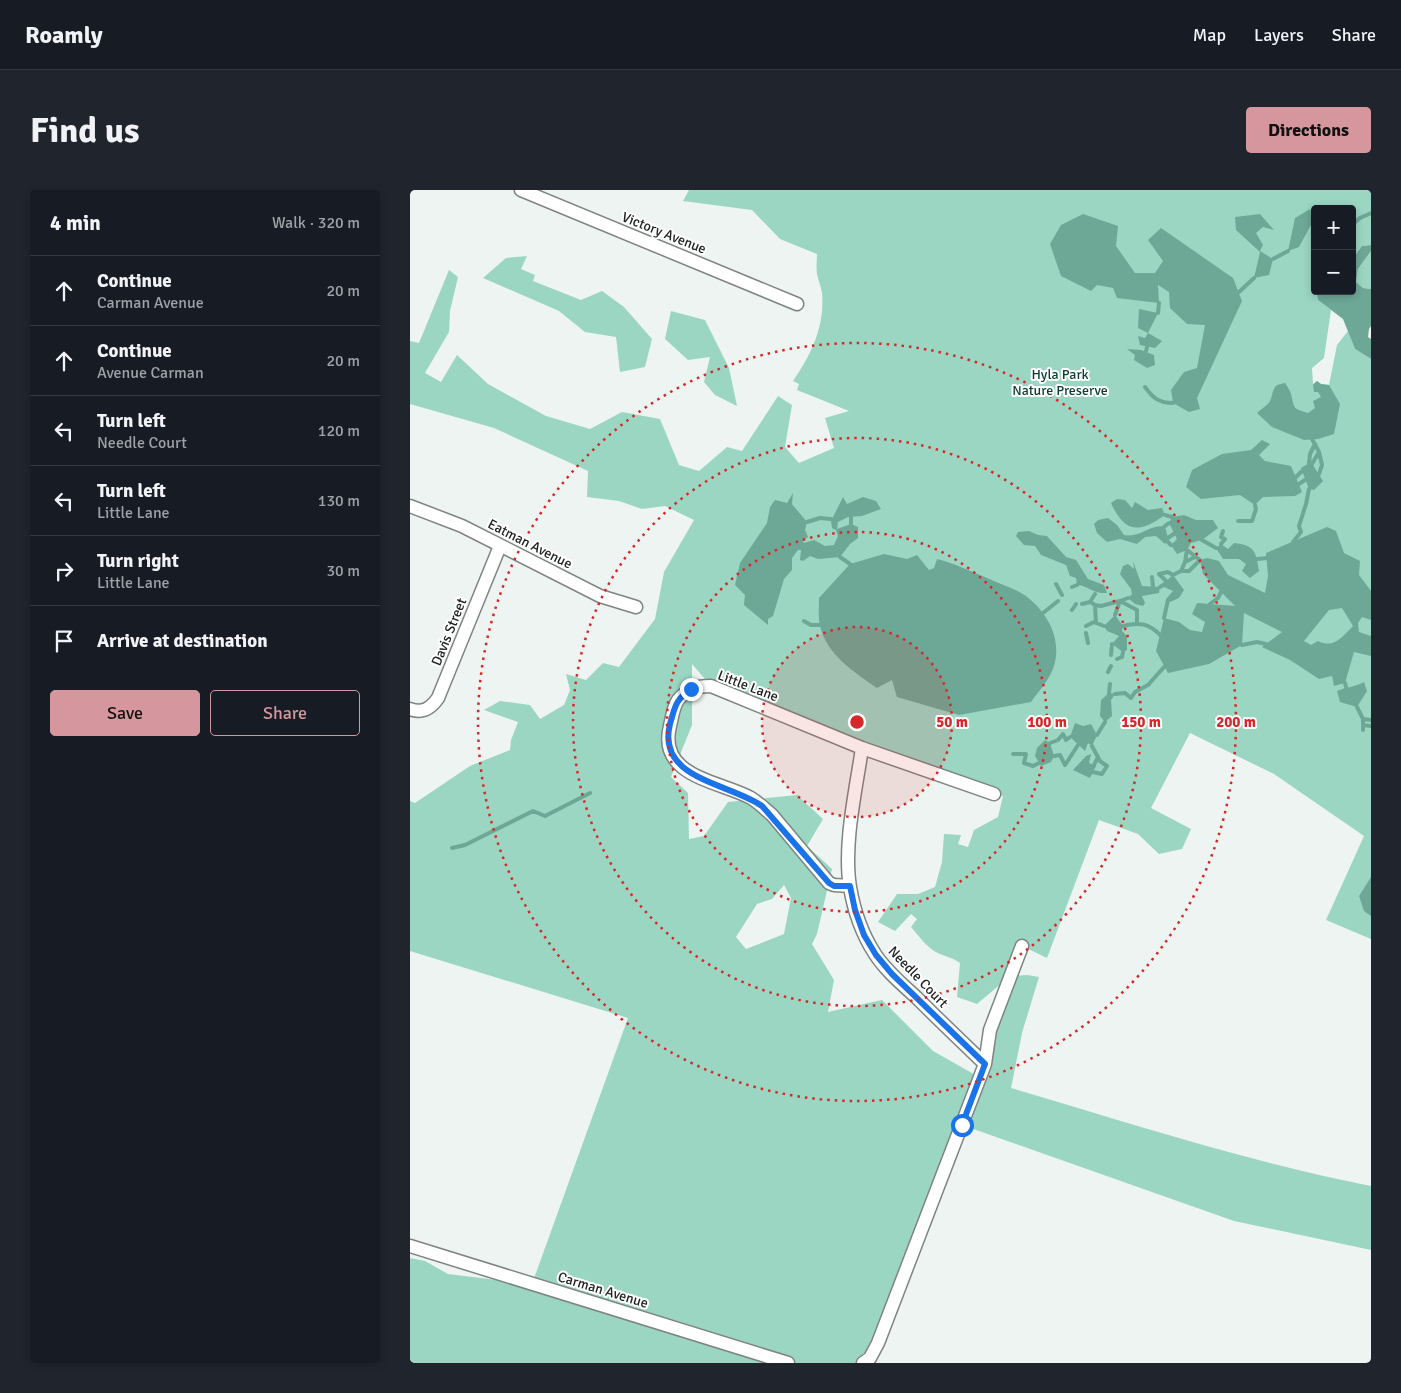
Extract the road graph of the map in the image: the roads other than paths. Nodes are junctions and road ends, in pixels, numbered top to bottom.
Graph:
1 (521, 190) edge
2 (796, 304) dead end
3 (410, 506) edge
4 (500, 546) junction
5 (636, 607) dead end
6 (410, 709) edge
7 (862, 748) junction
8 (994, 794) dead end
9 (850, 886) junction
10 (1022, 946) dead end
11 (985, 1064) junction
12 (410, 1246) edge
13 (788, 1363) edge
14 (863, 1363) edge

1 - 2 street, Victory Avenue
3 - 4 street, Eatman Avenue
4 - 5 street, Eatman Avenue
4 - 6 street, Davis Street
7 - 8 street, Little Lane
7 - 9 street, Needle Court
7 - 9 street, Little Lane
9 - 11 street, Needle Court
10 - 11 street
11 - 14 street
12 - 13 street, Carman Avenue

